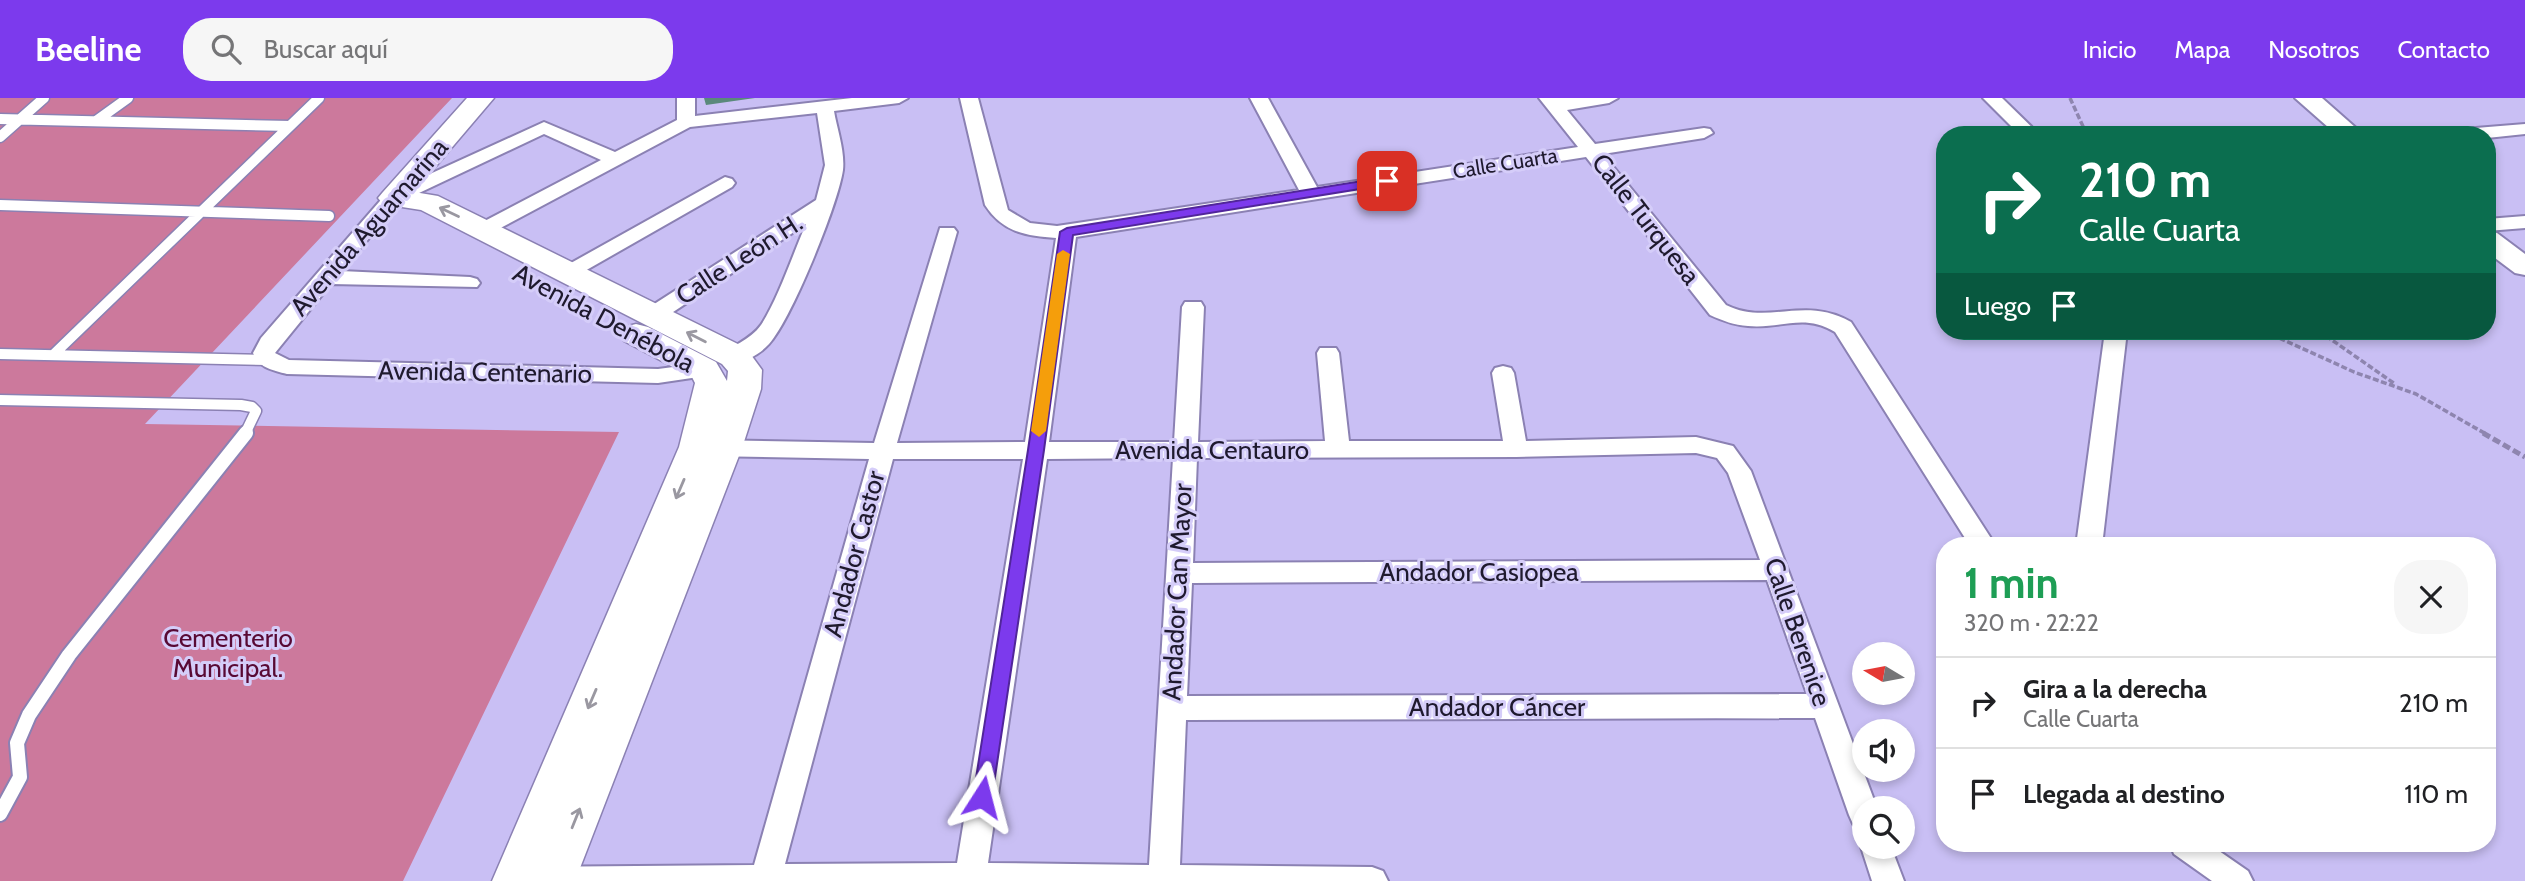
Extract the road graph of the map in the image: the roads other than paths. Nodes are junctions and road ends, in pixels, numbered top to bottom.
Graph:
1 (44, 98) edge
2 (128, 98) edge
3 (319, 98) edge
4 (481, 98) edge
5 (686, 98) edge
6 (898, 98) edge
7 (969, 98) edge
8 (1259, 98) edge
9 (1609, 98) edge
10 (1992, 98) edge
11 (2307, 98) edge
12 (1552, 102) edge
13 (825, 108) junction
14 (0, 119) edge
15 (22, 120) junction
16 (95, 121) junction
17 (686, 122) junction
18 (290, 126) junction
19 (2022, 126) edge
20 (2341, 126) edge
21 (2525, 129) edge
22 (2496, 131) edge
23 (1704, 133) dead end
24 (0, 137) edge
25 (1591, 149) junction
26 (615, 159) junction
27 (725, 183) dead end
28 (1310, 193) junction
29 (393, 198) junction
30 (825, 203) junction
31 (0, 205) edge
32 (202, 211) junction
33 (329, 216) dead end
34 (2525, 222) edge
35 (2496, 224) edge
36 (484, 229) junction
37 (947, 232) dead end
38 (1067, 232) junction
39 (2496, 246) edge
40 (2525, 267) edge
41 (569, 272) junction
42 (324, 277) junction
43 (470, 283) dead end
44 (1193, 307) dead end
45 (653, 315) junction
46 (2115, 340) edge
47 (0, 354) edge
48 (1328, 354) dead end
49 (53, 355) junction
50 (267, 360) junction
51 (719, 363) junction
52 (1503, 373) dead end
53 (0, 400) edge
54 (711, 448) junction
55 (1516, 449) junction
56 (1036, 450) junction
57 (1185, 450) junction
58 (1338, 450) junction
59 (883, 451) junction
60 (1725, 452) joint
61 (1977, 537) edge
62 (2090, 537) edge
63 (1777, 570) junction
64 (1180, 573) junction
65 (1824, 706) junction
66 (1171, 708) junction
67 (1857, 796) edge
68 (0, 814) edge
69 (2196, 852) edge
70 (1880, 859) edge
71 (970, 877) junction
72 (765, 878) junction
73 (1164, 878) junction
74 (1084, 880) edge
75 (1278, 880) edge
76 (534, 881) edge
77 (1372, 881) edge
78 (1888, 881) edge
79 (2237, 881) edge

1 - 15 lane
2 - 16 lane
3 - 18 lane
4 - 29 main road, Avenida Aguamarina
5 - 17 street
6 - 13 street
7 - 38 street, Calle Cuarta
8 - 28 street
9 - 12 street
10 - 19 street
11 - 20 main road
12 - 25 street, Calle Turquesa
13 - 17 street
13 - 30 street, Avenida Denébola
14 - 15 lane
15 - 16 lane
15 - 24 lane
16 - 18 lane
17 - 26 street
18 - 32 lane
21 - 22 street
23 - 25 street, Calle Cuarta
25 - 28 street, Calle Cuarta
25 - 61 street, Calle Turquesa
26 - 29 street
26 - 36 street
27 - 41 street
28 - 38 street, Calle Cuarta
36 -> 29 main road, Avenida Denébola
29 - 42 street, Avenida Aguamarina
29 - 51 main road, Avenida Denébola
30 - 45 street, Calle León H.
30 - 51 street, Avenida Denébola
31 - 32 lane
32 - 33 lane
32 - 49 lane
34 - 35 street
36 - 41 main road, Avenida Denébola
37 - 59 street, Andador Castor
38 - 56 street
39 - 40 main road
41 - 45 main road, Avenida Denébola
42 - 43 street
42 - 50 street, Avenida Aguamarina
44 - 57 street, Andador Can Mayor
51 -> 45 main road, Avenida Denébola
46 - 62 street
47 - 49 lane
48 - 58 street
49 - 50 lane
50 - 51 street, Avenida Centenario
51 - 54 main road, Avenida Denébola
52 - 55 street
53 - 68 lane
54 - 59 street, Avenida Centauro
54 - 76 main road, Avenida Denébola
55 - 58 street, Avenida Centauro
55 - 60 street, Avenida Centauro
56 - 57 street, Avenida Centauro
56 - 59 street, Avenida Centauro
56 - 71 street
57 - 58 street, Avenida Centauro
57 - 64 street, Andador Can Mayor
59 - 72 street, Andador Castor
60 - 63 street, Calle Berenice
63 - 64 street, Andador Casiopea
63 - 65 street, Calle Berenice
64 - 66 street, Andador Can Mayor
65 - 66 street, Andador Cáncer
65 - 67 street, Calle Berenice
66 - 73 street, Andador Can Mayor
69 - 79 street
70 - 78 street
71 - 72 street
71 - 74 street
72 - 76 street
73 - 74 street
73 - 75 street
75 - 77 street

